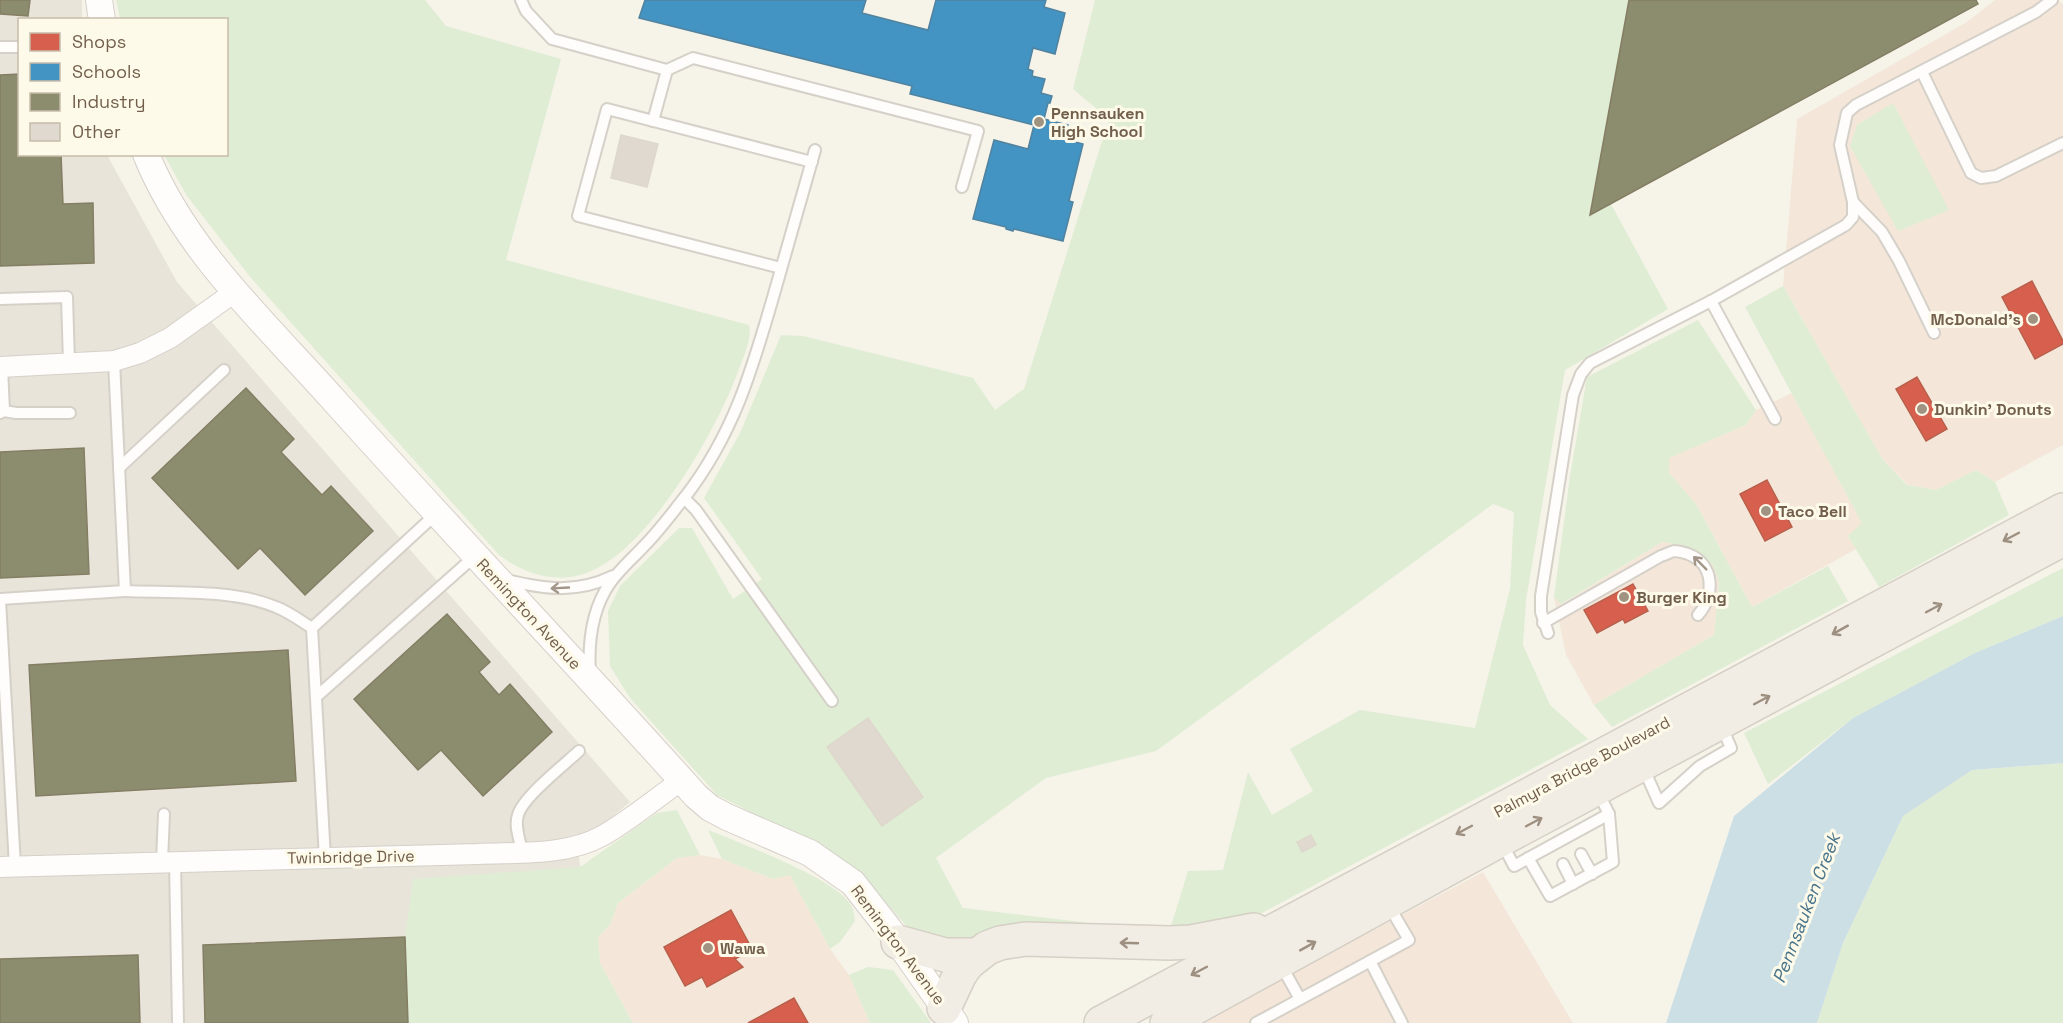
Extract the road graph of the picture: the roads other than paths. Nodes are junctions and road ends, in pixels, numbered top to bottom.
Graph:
1 (99, 0) edge
2 (521, 0) edge
3 (2052, 0) edge
4 (102, 18) edge
5 (0, 47) edge
6 (18, 47) edge
7 (667, 70) junction
8 (1922, 72) junction
9 (653, 121) junction
10 (2063, 143) edge
11 (815, 150) dead end
12 (147, 156) edge
13 (812, 162) junction
14 (962, 187) dead end
15 (1853, 202) junction
16 (781, 268) junction
17 (236, 291) junction
18 (0, 299) edge
19 (1711, 301) junction
20 (1934, 333) dead end
21 (114, 361) junction
22 (69, 363) junction
23 (1, 367) edge
24 (224, 370) dead end
25 (2, 412) edge
26 (70, 413) dead end
27 (1775, 419) dead end
28 (119, 468) junction
29 (684, 498) junction
30 (2063, 510) edge
31 (436, 514) junction
32 (2063, 539) edge
33 (475, 556) junction
34 (616, 575) junction
35 (495, 577) junction
36 (125, 591) junction
37 (0, 599) edge
38 (1698, 615) dead end
39 (312, 628) junction
40 (590, 680) junction
41 (316, 697) junction
42 (832, 701) dead end
43 (1720, 723) junction
44 (579, 751) dead end
45 (1642, 764) junction
46 (682, 780) junction
47 (1602, 801) junction
48 (164, 814) dead end
49 (1500, 840) junction
50 (522, 852) junction
51 (1581, 854) dead end
52 (325, 858) junction
53 (1528, 858) junction
54 (169, 861) junction
55 (1563, 864) dead end
56 (8, 867) edge
57 (1592, 874) junction
58 (1573, 884) junction
59 (1387, 903) junction
60 (1290, 922) junction
61 (898, 942) junction
62 (975, 955) junction
63 (1280, 962) junction
64 (1370, 962) junction
65 (1300, 999) junction
66 (949, 1015) edge
67 (178, 1023) edge
68 (1101, 1023) edge
69 (1167, 1023) edge
70 (1256, 1023) edge
71 (1402, 1023) edge

1 - 4 street
2 - 7 lane
3 - 8 lane
5 - 6 lane
7 - 9 lane
7 - 14 lane
8 - 10 lane
8 - 15 lane
9 - 13 lane
9 - 16 lane
11 - 13 lane
12 - 17 street, Remington Avenue
13 - 16 lane
15 - 19 lane
15 - 20 lane
16 - 29 lane
17 - 21 street
17 - 31 street, Remington Avenue
18 - 22 lane
19 - 27 lane
38 -> 19 lane
21 - 22 street
21 - 28 lane
22 - 23 street
23 - 25 lane
24 - 28 lane
25 - 26 lane
28 - 36 lane
29 - 34 lane
29 - 42 lane
30 -> 60 highway, Palmyra Bridge Boulevard
31 - 33 street, Remington Avenue
31 - 39 lane
43 -> 32 highway, Palmyra Bridge Boulevard
33 - 35 street, Remington Avenue
33 - 41 lane
34 -> 35 lane
34 - 40 lane
35 - 40 street, Remington Avenue
36 - 37 lane
36 - 39 lane
37 - 56 lane
39 - 41 lane
40 - 46 street, Remington Avenue
41 - 52 lane
43 - 45 highway, Palmyra Bridge Boulevard
43 - 45 lane
44 - 50 lane
45 - 47 highway, Palmyra Bridge Boulevard
46 - 50 street, Twinbridge Drive
46 - 61 street, Remington Avenue
49 -> 47 highway, Palmyra Bridge Boulevard
47 - 53 lane
47 - 57 lane
48 - 54 lane
49 - 53 lane
49 - 59 highway, Palmyra Bridge Boulevard
50 - 52 street, Twinbridge Drive
51 - 57 lane
52 - 54 street, Twinbridge Drive
53 - 58 lane
54 - 56 street, Twinbridge Drive
54 - 67 lane
55 - 58 lane
57 - 58 lane
63 -> 59 highway, Palmyra Bridge Boulevard
59 - 64 lane
60 -> 62 highway
60 -> 68 highway, Palmyra Bridge Boulevard
61 - 62 highway
61 - 66 street, Remington Avenue
62 - 66 highway
63 - 65 lane
63 - 69 highway, Palmyra Bridge Boulevard
64 - 65 lane
64 - 71 lane
65 - 70 lane

